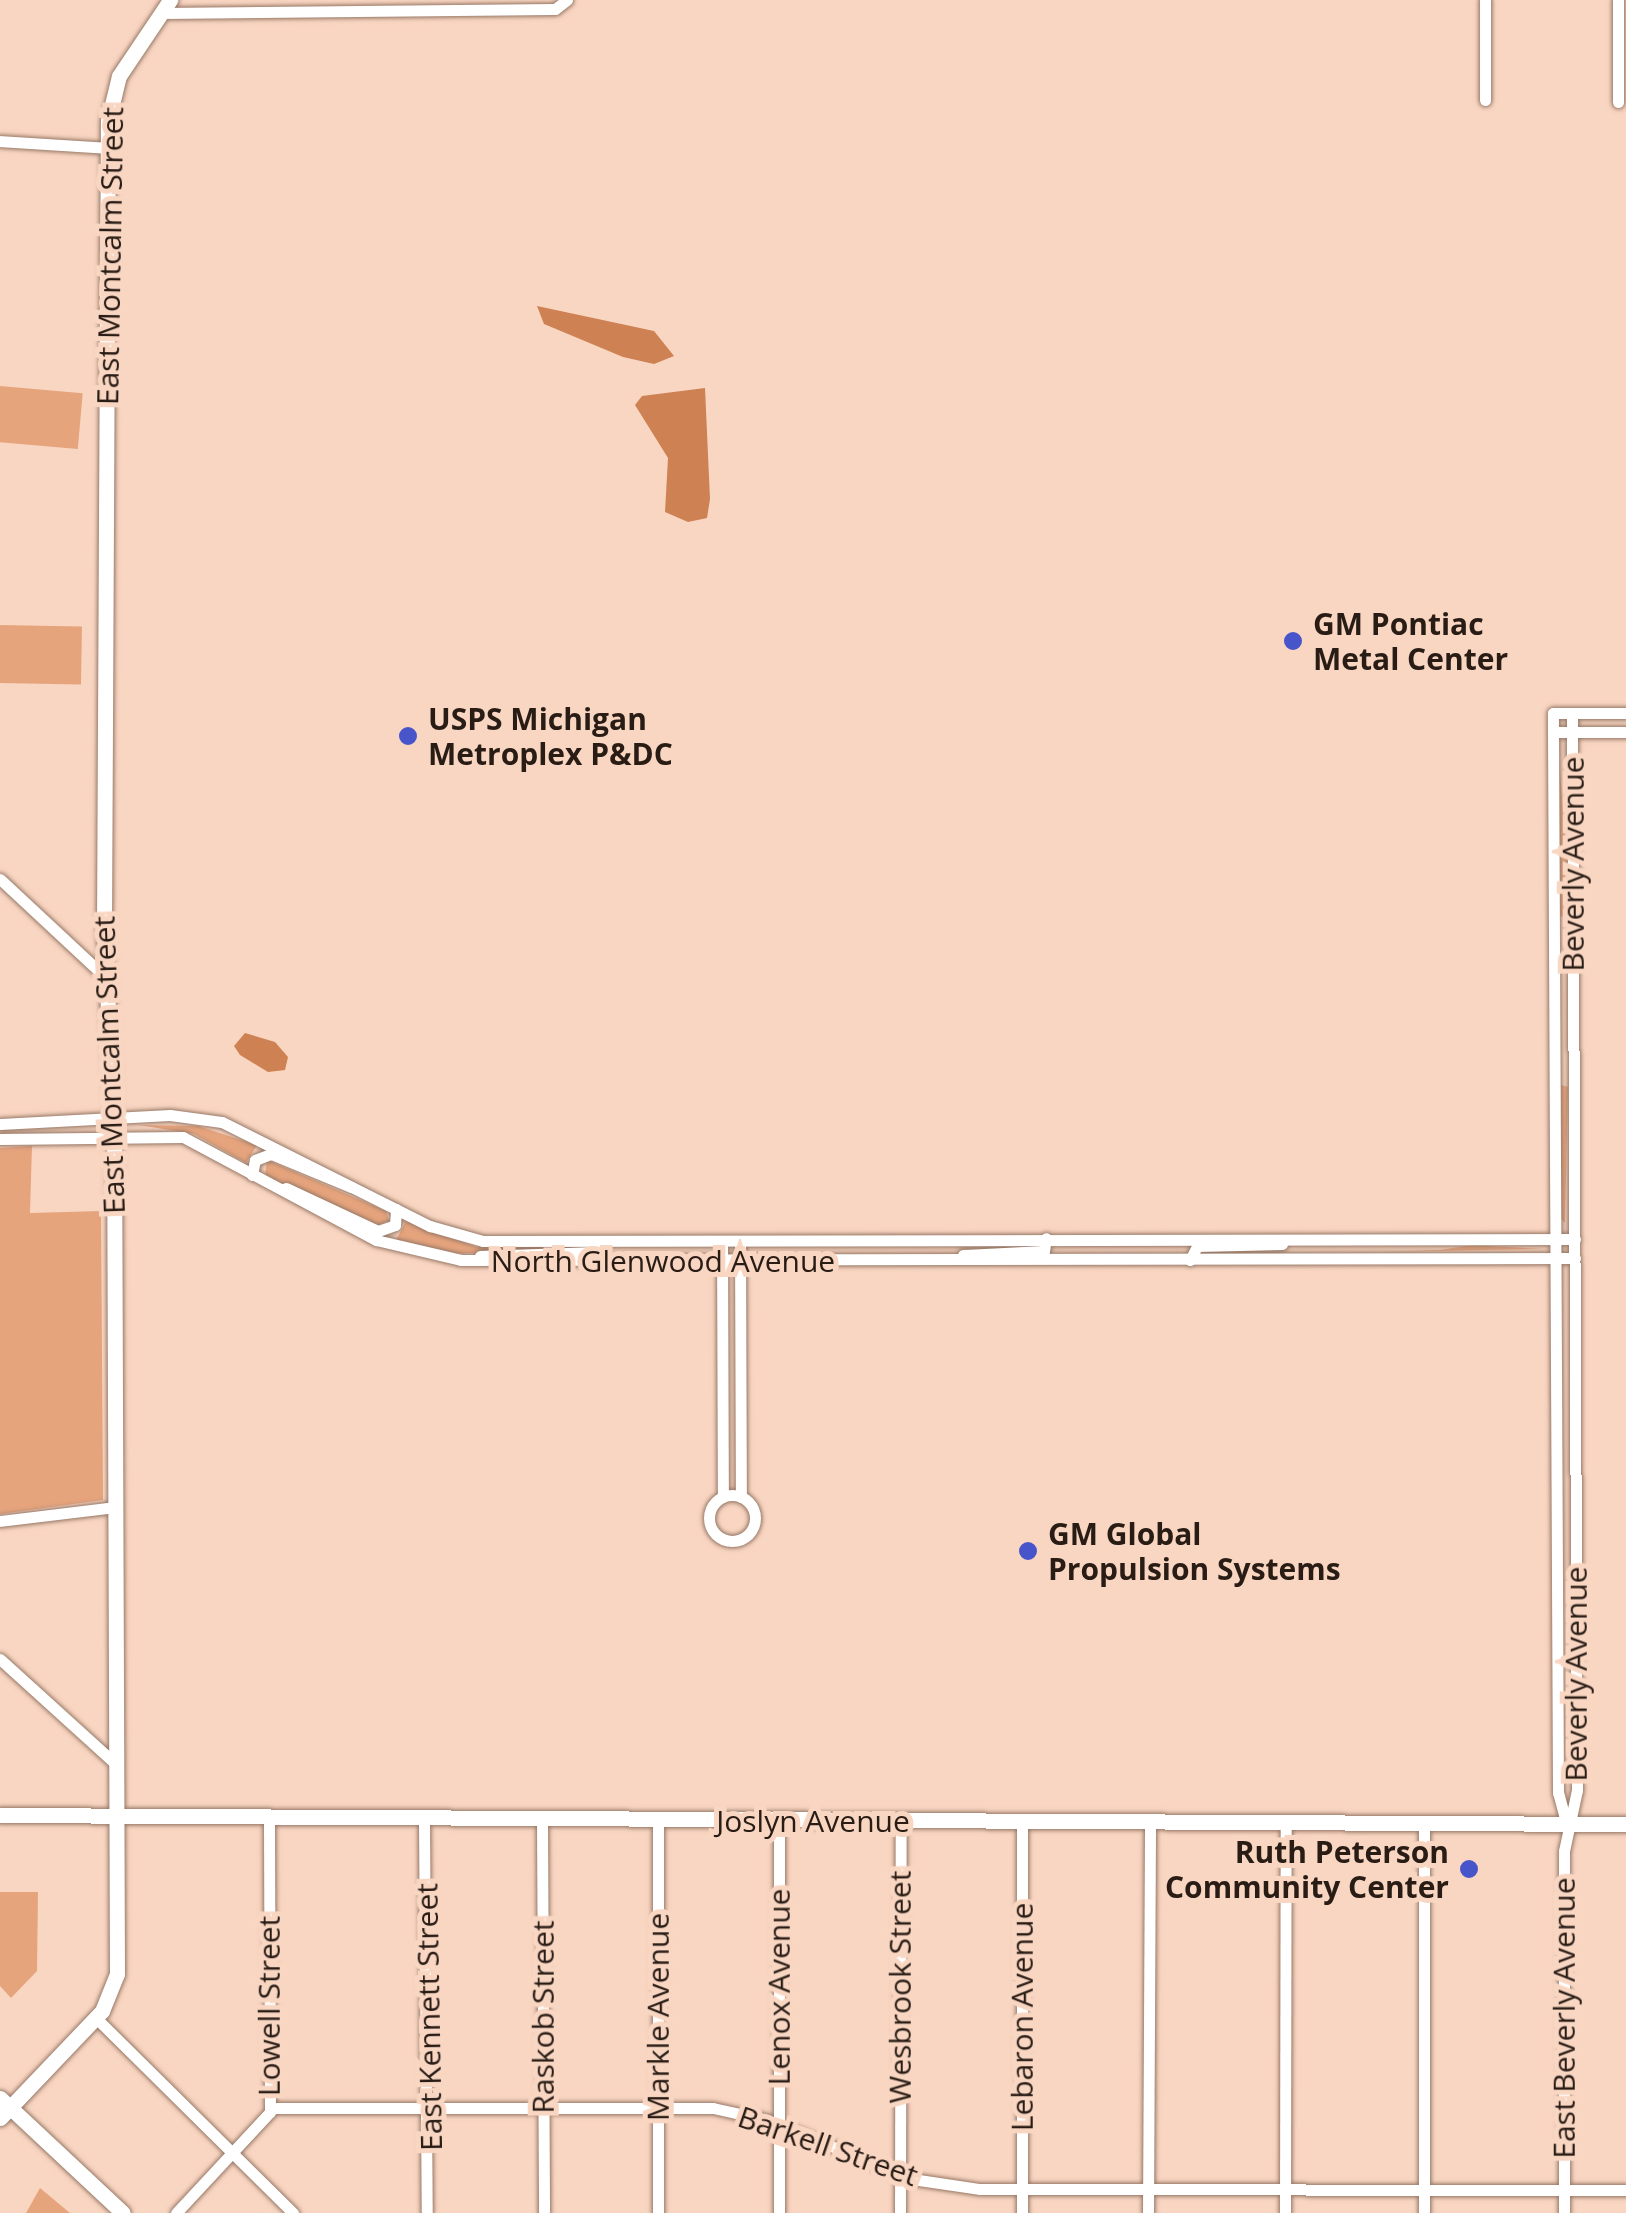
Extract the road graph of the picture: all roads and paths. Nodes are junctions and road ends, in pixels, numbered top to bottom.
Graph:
1 (1484, 0) edge
2 (1618, 0) edge
3 (565, 3) edge
4 (166, 7) edge
5 (1484, 100) dead end
6 (1618, 102) dead end
7 (0, 141) edge
8 (108, 148) junction
9 (1572, 713) junction
10 (1626, 713) edge
11 (1553, 732) junction
12 (1572, 732) junction
13 (1626, 732) edge
14 (0, 879) edge
15 (104, 976) junction
16 (0, 1124) edge
17 (114, 1124) junction
18 (0, 1139) edge
19 (252, 1174) junction
20 (267, 1183) junction
21 (355, 1186) junction
22 (396, 1209) junction
23 (1046, 1238) junction
24 (1555, 1239) junction
25 (1575, 1239) junction
26 (968, 1240) junction
27 (1300, 1240) junction
28 (603, 1242) junction
29 (722, 1242) junction
30 (740, 1242) junction
31 (1556, 1258) junction
32 (1575, 1258) junction
33 (461, 1260) junction
34 (722, 1260) junction
35 (740, 1260) junction
36 (864, 1260) junction
37 (940, 1260) junction
38 (1190, 1260) junction
39 (741, 1496) junction
40 (723, 1497) junction
41 (116, 1507) junction
42 (0, 1521) edge
43 (0, 1659) edge
44 (117, 1765) junction
45 (0, 1815) edge
46 (117, 1819) junction
47 (1022, 1820) junction
48 (1150, 1820) junction
49 (269, 1821) junction
50 (424, 1821) junction
51 (542, 1821) junction
52 (658, 1821) junction
53 (779, 1821) junction
54 (900, 1821) junction
55 (1286, 1821) junction
56 (1424, 1821) junction
57 (1566, 1822) junction
58 (1626, 1824) edge
59 (95, 2018) junction
60 (430, 2107) junction
61 (544, 2107) junction
62 (658, 2107) junction
63 (3, 2108) edge
64 (270, 2108) junction
65 (779, 2124) junction
66 (234, 2154) junction
67 (900, 2174) junction
68 (1022, 2189) junction
69 (1148, 2189) junction
70 (1286, 2190) junction
71 (1424, 2190) junction
72 (1564, 2190) junction
73 (1626, 2190) edge
74 (122, 2213) edge
75 (176, 2213) edge
76 (292, 2213) edge
77 (427, 2213) edge
78 (544, 2213) edge
79 (658, 2213) edge
80 (779, 2213) edge
81 (900, 2213) edge
82 (1022, 2213) edge
83 (1148, 2213) edge
84 (1285, 2213) edge
85 (1424, 2213) edge
86 (1564, 2213) edge

1 - 5 street
2 - 6 street
3 - 4 street
4 - 8 main road, East Montcalm Street
7 - 8 street
8 - 15 main road, East Montcalm Street
9 - 10 street
9 - 11 street, Beverly Avenue
9 - 12 street, Beverly Avenue
11 - 12 street
11 - 24 street, Beverly Avenue
12 - 13 street
12 - 25 street, Beverly Avenue
14 - 15 street
15 - 17 main road, East Montcalm Street
16 - 17 street, North Glenwood Avenue
17 - 18 street, North Glenwood Avenue
17 - 19 street, North Glenwood Avenue
17 - 21 street, North Glenwood Avenue
17 - 41 main road, East Montcalm Street
19 - 20 street, North Glenwood Avenue
19 - 21 street, North Glenwood Avenue
20 - 22 street, North Glenwood Avenue
20 - 33 street, North Glenwood Avenue
21 - 22 street, North Glenwood Avenue
22 - 28 street, North Glenwood Avenue
23 - 26 street, North Glenwood Avenue
23 - 27 street, North Glenwood Avenue
23 - 37 street, North Glenwood Avenue
24 - 25 street, North Glenwood Avenue
24 - 27 street, North Glenwood Avenue
24 - 31 street, Beverly Avenue
25 - 32 street, Beverly Avenue
26 - 30 street, North Glenwood Avenue
26 - 36 street, North Glenwood Avenue
27 - 38 street, North Glenwood Avenue
28 - 29 street, North Glenwood Avenue
28 - 33 street, North Glenwood Avenue
29 - 30 street, North Glenwood Avenue
29 - 34 street
30 - 35 street
31 - 32 street, North Glenwood Avenue
31 - 38 street, North Glenwood Avenue
31 - 57 street, Beverly Avenue
32 - 57 street, Beverly Avenue
33 - 34 street, North Glenwood Avenue
34 - 35 street, North Glenwood Avenue
34 - 40 street
35 - 36 street, North Glenwood Avenue
35 - 39 street
36 - 37 street, North Glenwood Avenue
37 - 38 street, North Glenwood Avenue
39 - 40 street
39 - 40 street
41 - 42 street
41 - 44 main road, East Montcalm Street
43 - 44 street
44 - 46 main road, East Montcalm Street
45 - 46 main road, Joslyn Avenue
46 - 49 main road, Joslyn Avenue
46 - 59 main road, East Montcalm Street
47 - 48 main road, Joslyn Avenue
47 - 54 main road, Joslyn Avenue
47 - 68 street, Lebaron Avenue
48 - 55 main road, Joslyn Avenue
48 - 69 street
49 - 50 main road, Joslyn Avenue
49 - 64 street, Lowell Street
50 - 51 main road, Joslyn Avenue
50 - 60 street, East Kennett Street
51 - 52 main road, Joslyn Avenue
51 - 61 street, Raskob Street
52 - 53 main road, Joslyn Avenue
52 - 62 street, Markle Avenue
53 - 54 main road, Joslyn Avenue
53 - 65 street, Lenox Avenue
54 - 67 street, Wesbrook Street
55 - 56 main road, Joslyn Avenue
55 - 70 street
56 - 57 main road, Joslyn Avenue
56 - 71 street
57 - 58 main road, Joslyn Avenue
57 - 72 street, East Beverly Avenue
59 - 63 main road, East Montcalm Street
59 - 66 street
60 - 61 street, Barkell Street
60 - 64 street, Barkell Street
60 - 77 street, East Kennett Street
61 - 62 street, Barkell Street
61 - 78 street, Raskob Street
62 - 65 street, Barkell Street
62 - 79 street, Markle Avenue
63 - 74 main road
64 - 66 street, Lowell Street
65 - 67 street, Barkell Street
65 - 80 street, Lenox Avenue
66 - 75 street, Lowell Street
66 - 76 street
67 - 68 street, Barkell Street
67 - 81 street, Wesbrook Street
68 - 69 street, Barkell Street
68 - 82 street, Lebaron Avenue
69 - 70 street, Barkell Street
69 - 83 street
70 - 71 street, Barkell Street
70 - 84 street
71 - 72 street, Barkell Street
71 - 85 street
72 - 73 street, Barkell Street
72 - 86 street, East Beverly Avenue

